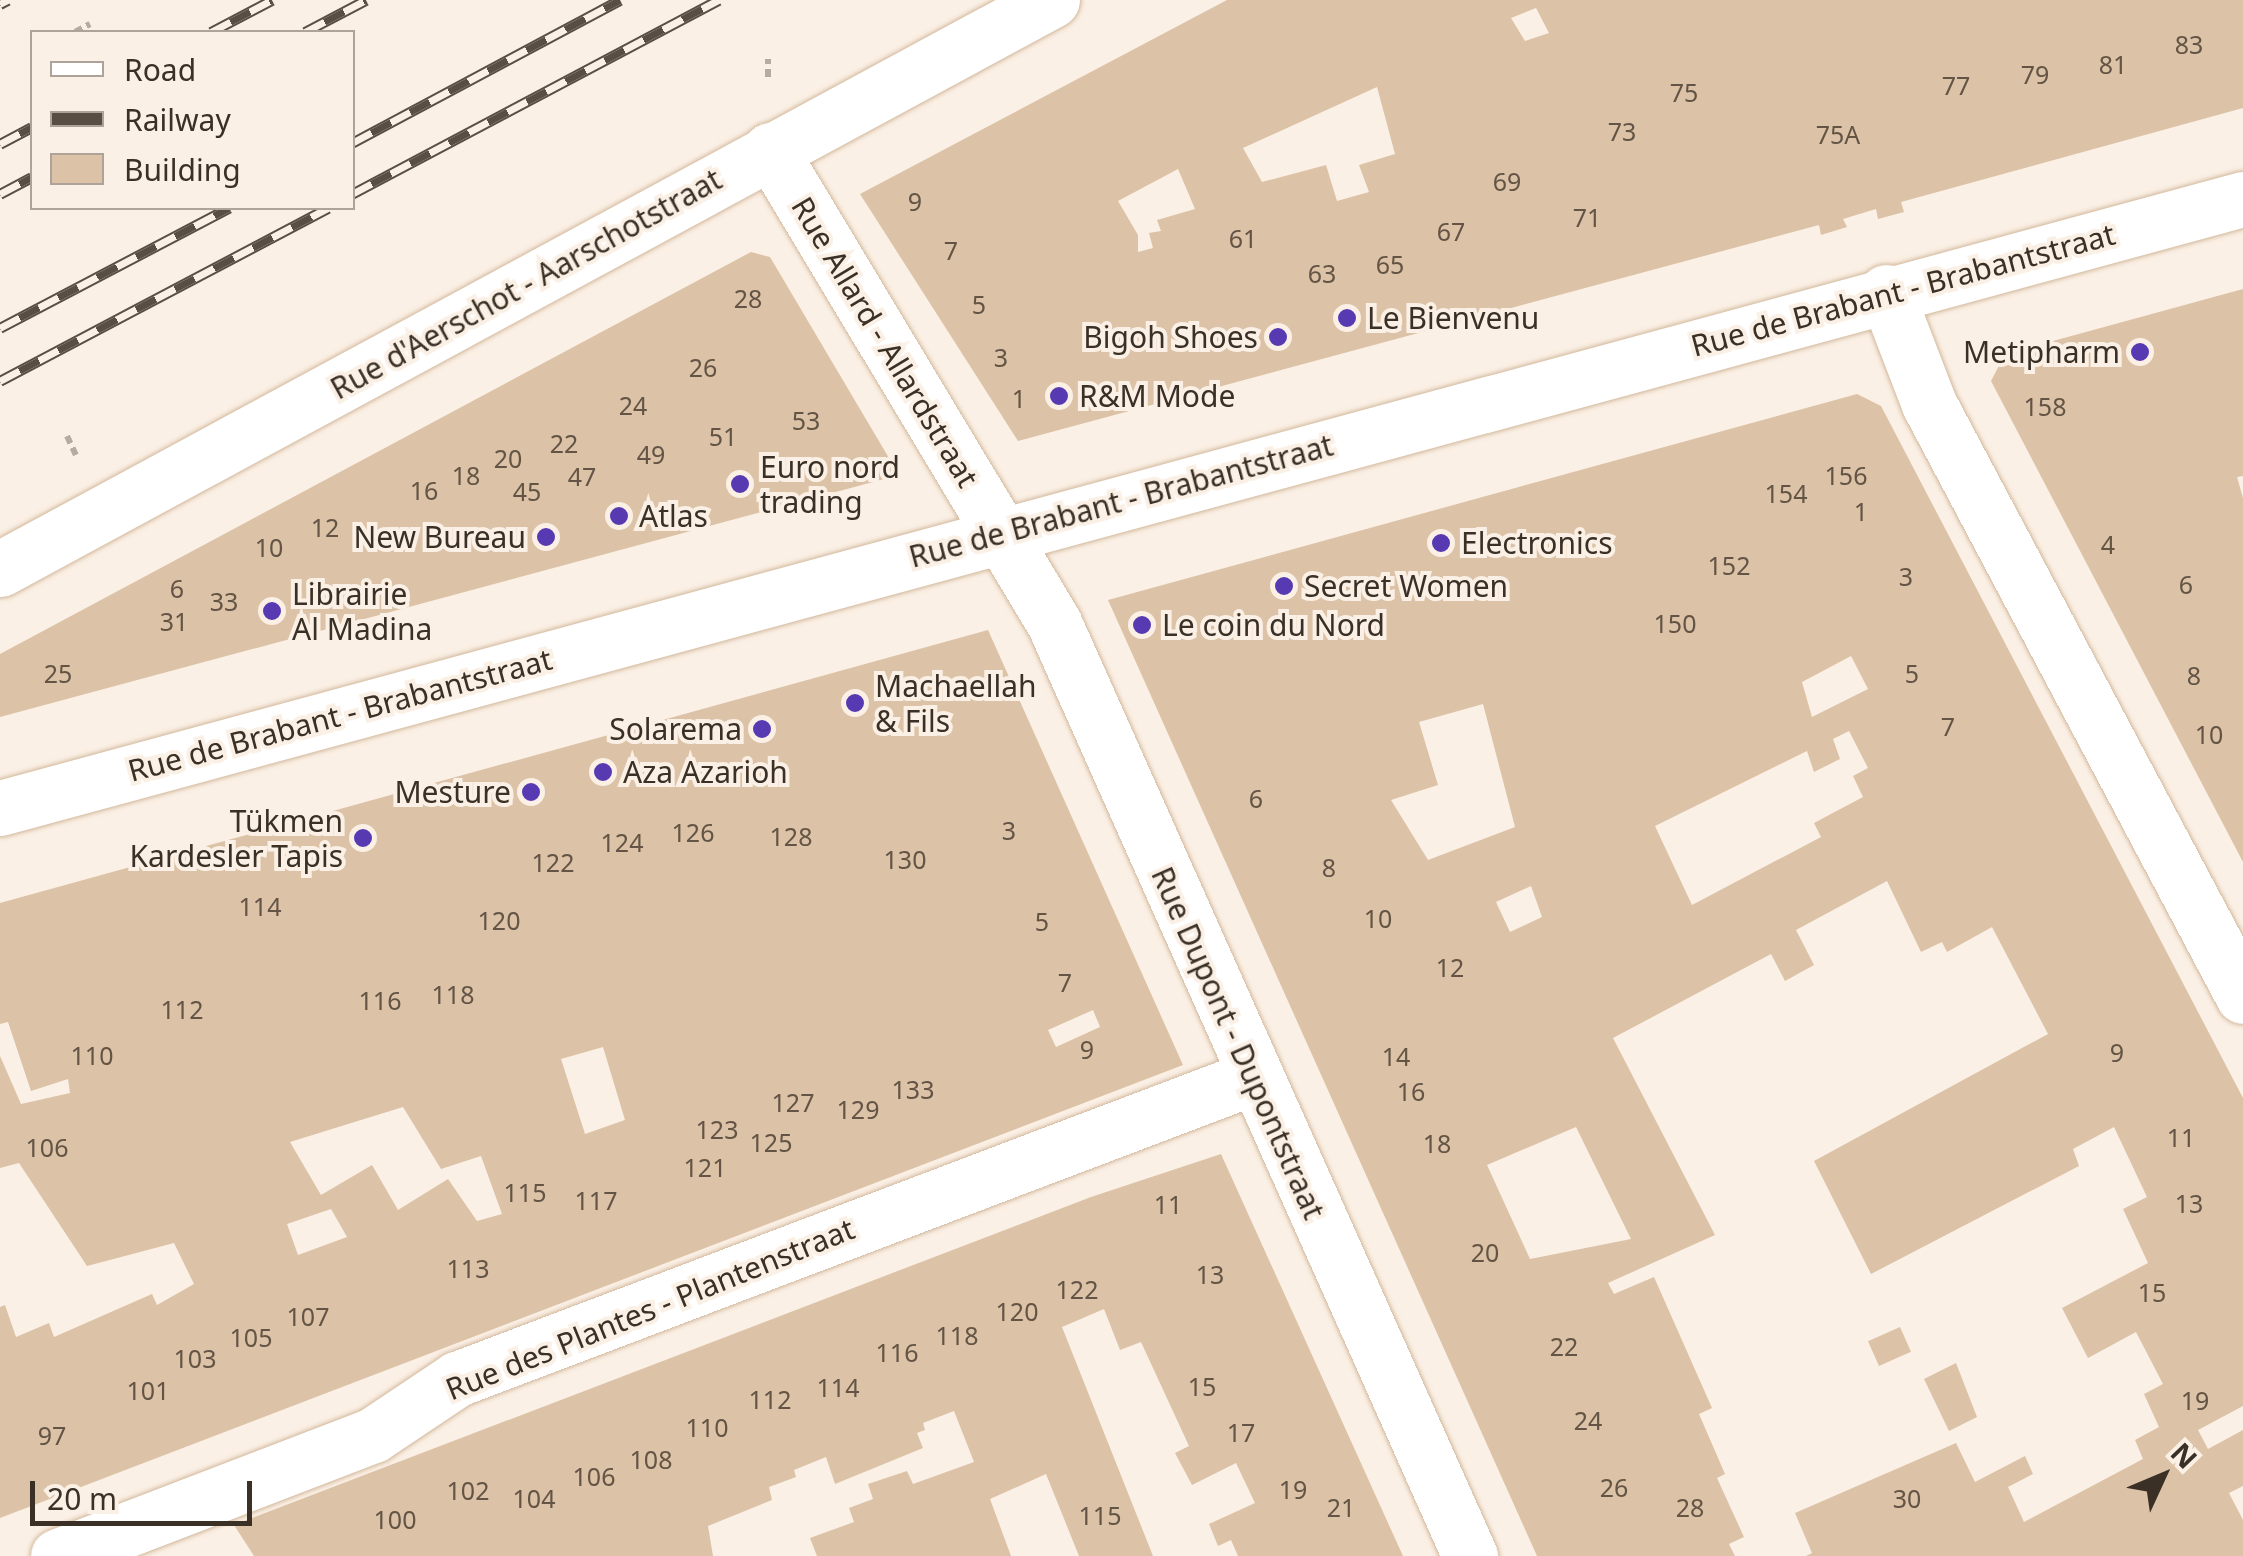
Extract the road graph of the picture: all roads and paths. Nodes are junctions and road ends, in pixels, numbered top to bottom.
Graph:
1 (1052, 0) edge
2 (90, 24) dead end
3 (78, 30) edge
4 (770, 150) junction
5 (2243, 199) edge
6 (1886, 292) junction
7 (1000, 533) junction
8 (0, 569) edge
9 (0, 808) edge
10 (2243, 996) edge
11 (1251, 1078) junction
12 (58, 1556) edge
13 (1470, 1556) edge

1 - 4 street, Rue d'Aerschot - Aarschotstraat
2 - 3 path
4 - 7 street, Rue Allard - Allardstraat
4 - 8 street, Rue d'Aerschot - Aarschotstraat
5 - 6 street, Rue de Brabant - Brabantstraat
6 - 7 street, Rue de Brabant - Brabantstraat
6 - 10 street
7 - 9 street, Rue de Brabant - Brabantstraat
7 - 11 street, Rue Dupont - Dupontstraat
11 - 12 street, Rue des Plantes - Plantenstraat
11 - 13 street, Rue Dupont - Dupontstraat

